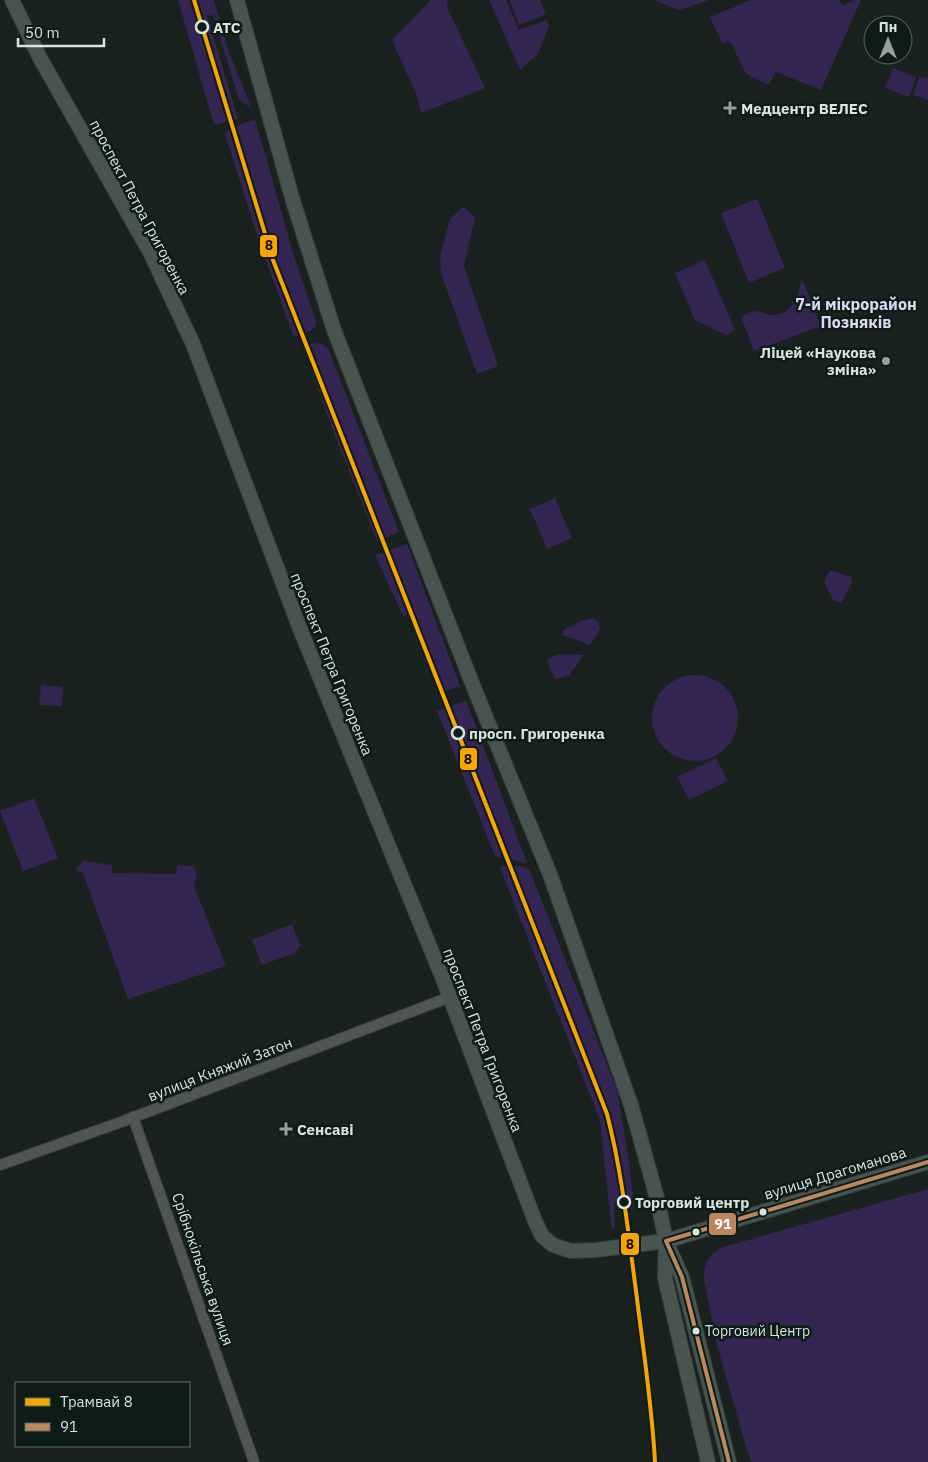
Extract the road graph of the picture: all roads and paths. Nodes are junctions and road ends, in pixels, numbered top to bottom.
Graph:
1 (12, 0) edge
2 (236, 0) edge
3 (450, 997) junction
4 (133, 1118) junction
5 (928, 1162) edge
6 (0, 1166) edge
7 (666, 1241) junction
8 (242, 1432) junction
9 (248, 1462) edge
10 (254, 1462) edge
11 (708, 1462) edge
12 (729, 1462) edge

1 - 3 main road, проспект Петра Григоренка
2 - 7 main road
3 - 4 street, вулиця Княжий Затон
3 - 7 main road, проспект Петра Григоренка
4 - 6 street, вулиця Княжий Затон
4 - 8 street, Срібнокільська вулиця
5 - 7 main road, вулиця Драгоманова
7 - 11 main road
7 - 12 main road
8 - 9 street, Срібнокільська вулиця
8 - 10 street, Срібнокільська вулиця

